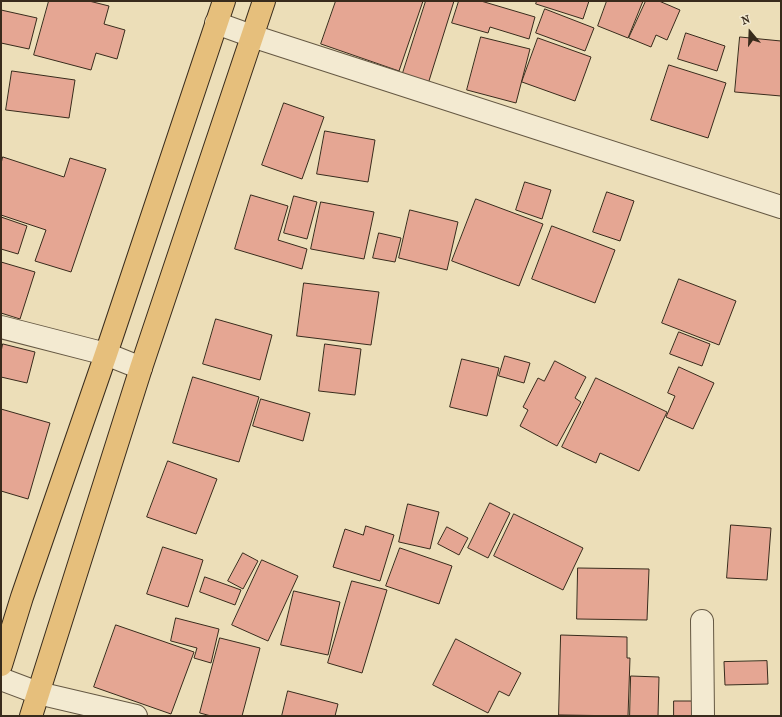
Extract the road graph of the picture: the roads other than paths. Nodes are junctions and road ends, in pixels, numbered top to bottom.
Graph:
1 (224, 1) edge
2 (264, 1) edge
3 (216, 23) junction
4 (252, 36) junction
5 (781, 207) edge
6 (1, 327) edge
7 (106, 354) junction
8 (142, 368) junction
9 (702, 621) dead end
10 (1, 665) edge
11 (1, 679) edge
12 (38, 693) junction
13 (31, 716) edge
14 (136, 716) edge
15 (702, 716) edge

1 - 3 main road
2 - 4 main road
3 - 4 street
3 - 7 main road
4 - 5 street
4 - 8 main road
6 - 7 street
7 - 8 street
7 - 10 main road
8 - 12 main road
9 - 15 street
11 - 12 street
12 - 13 main road
12 - 14 street

